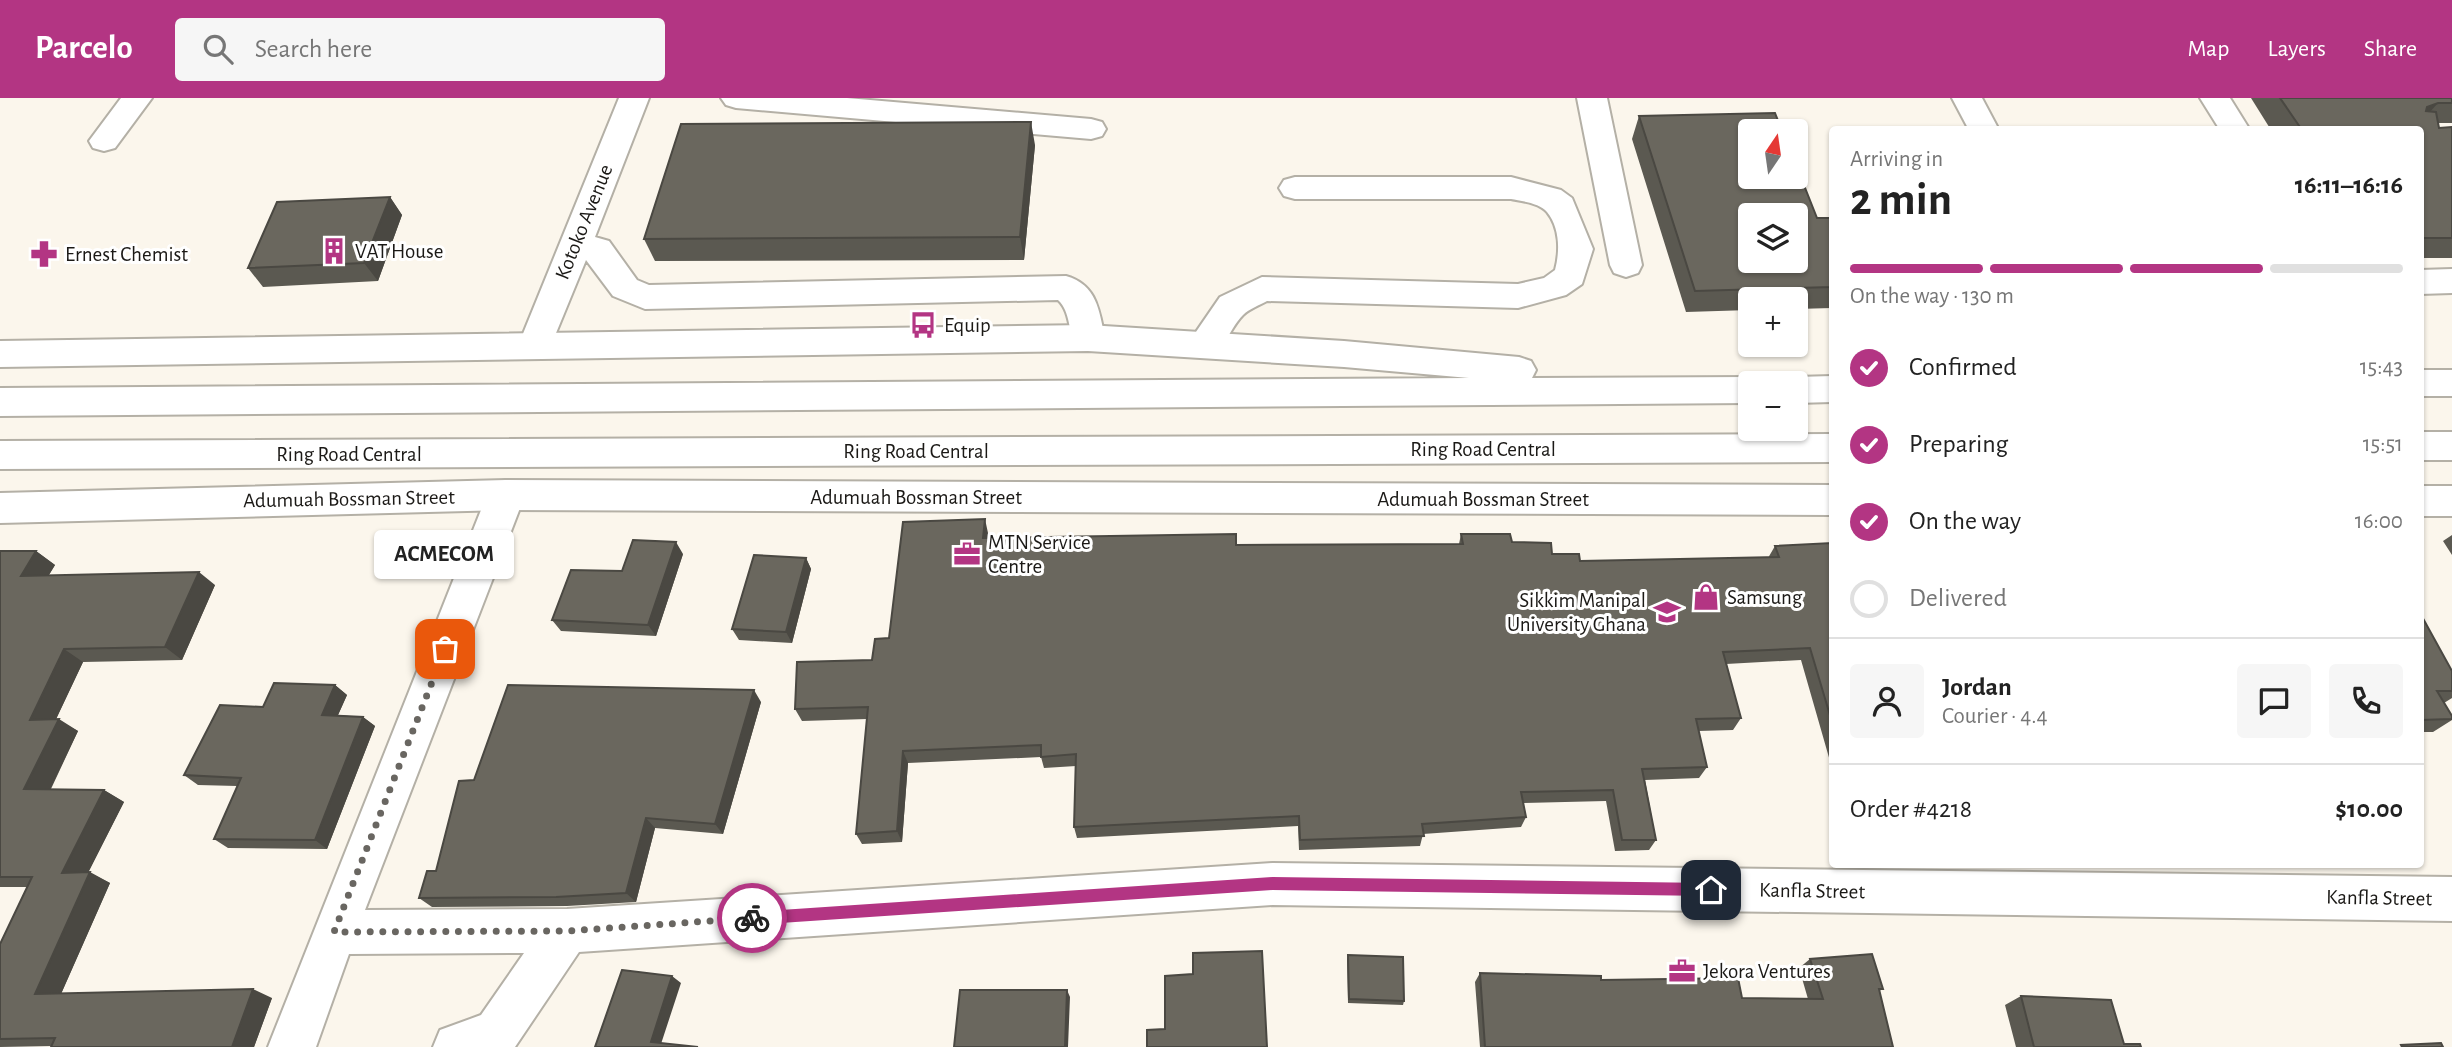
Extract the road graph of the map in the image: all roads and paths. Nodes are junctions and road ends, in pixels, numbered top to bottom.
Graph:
1 (137, 98) edge
2 (634, 98) edge
3 (736, 98) edge
4 (1592, 98) edge
5 (1968, 98) edge
6 (2215, 98) edge
7 (1981, 126) edge
8 (2232, 126) edge
9 (1091, 129) dead end
10 (104, 141) dead end
11 (1295, 188) dead end
12 (574, 248) junction
13 (1626, 265) dead end
14 (2452, 281) edge
15 (2424, 282) edge
16 (1088, 338) junction
17 (1204, 345) junction
18 (535, 346) junction
19 (0, 354) edge
20 (2424, 383) edge
21 (2452, 383) edge
22 (1829, 389) edge
23 (1738, 390) edge
24 (1808, 390) edge
25 (1698, 391) junction
26 (0, 402) edge
27 (2424, 446) edge
28 (2452, 446) edge
29 (1829, 448) edge
30 (131, 454) junction
31 (0, 455) edge
32 (0, 469) edge
33 (506, 495) junction
34 (1829, 500) edge
35 (2424, 501) edge
36 (2452, 501) edge
37 (0, 508) edge
38 (2452, 899) edge
39 (568, 931) junction
40 (334, 932) junction
41 (292, 1047) edge
42 (457, 1047) edge

1 - 10 main road
2 - 12 main road, Kotoko Avenue
3 - 9 main road
4 - 13 main road
5 - 7 main road
6 - 8 main road
11 - 17 main road
12 - 16 main road
12 - 18 main road, Kotoko Avenue
14 - 15 main road
16 - 17 main road
16 - 18 main road
17 - 25 main road
18 - 19 main road
20 - 21 main road
22 - 24 main road
23 - 25 main road
25 - 26 main road
27 - 28 main road
29 - 30 main road, Ring Road Central
30 - 31 main road, Ring Road Central
30 - 32 main road
33 - 34 main road, Adumuah Bossman Street
33 - 37 main road, Adumuah Bossman Street
33 - 40 main road
35 - 36 main road
38 - 39 main road, Kanfla Street
39 - 40 main road, Kanfla Street
39 - 42 main road
40 - 41 main road

